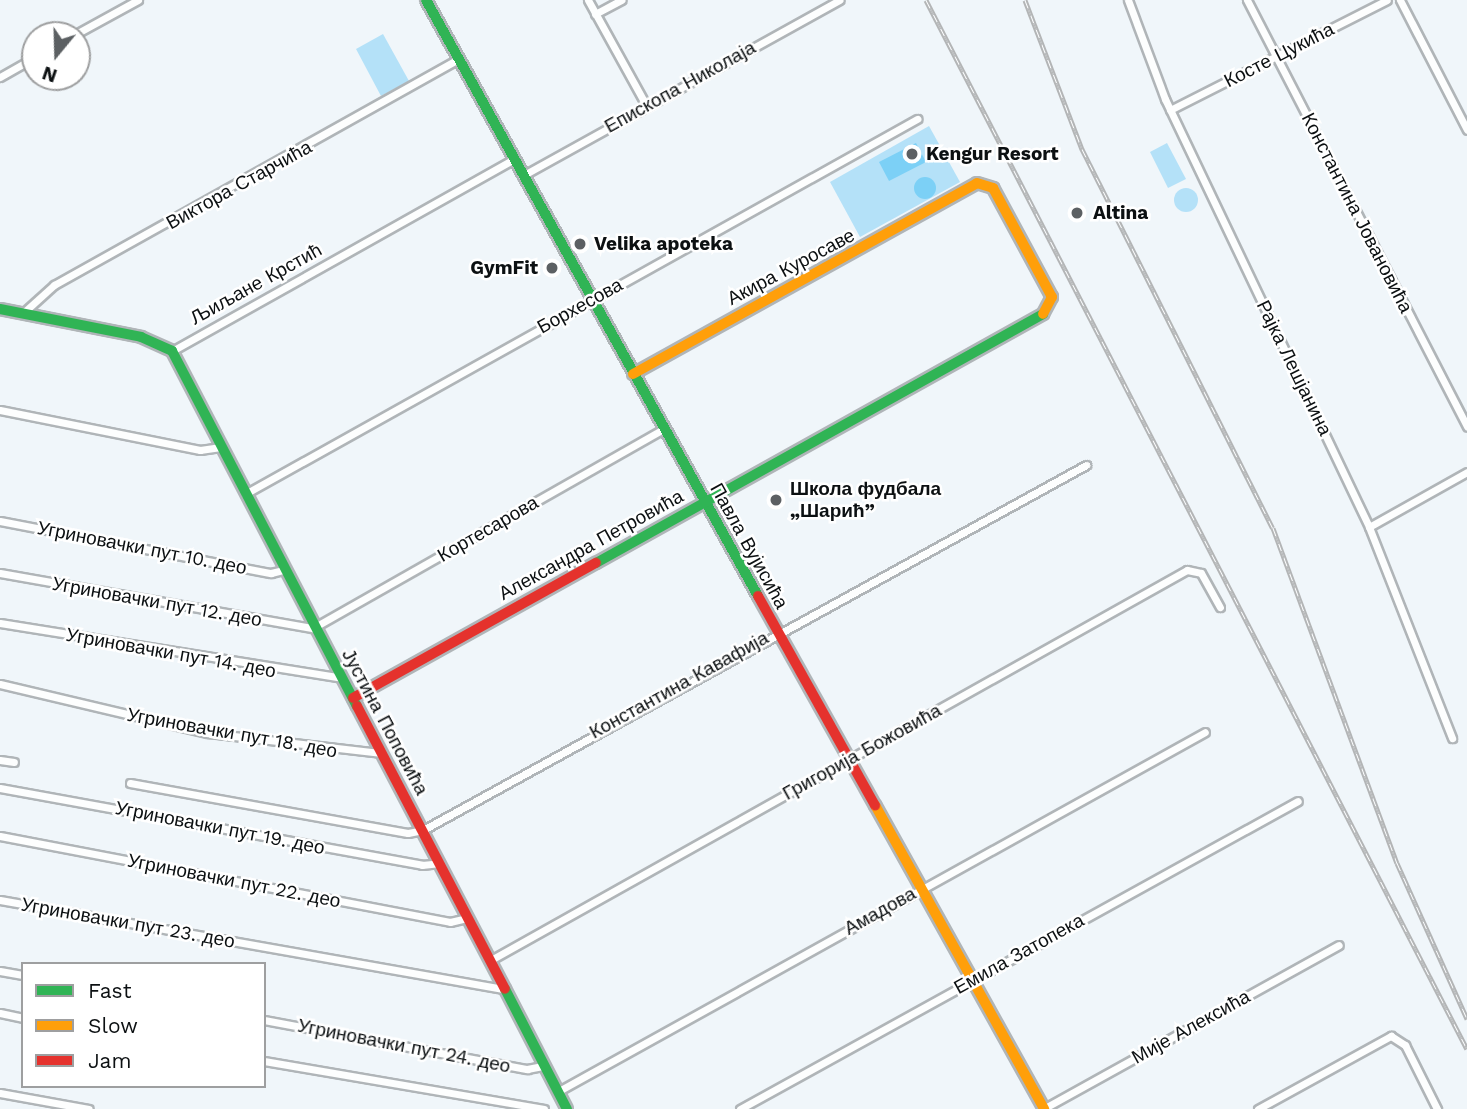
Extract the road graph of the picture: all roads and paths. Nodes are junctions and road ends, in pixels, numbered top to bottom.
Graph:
1 (138, 0) edge
2 (426, 0) edge
3 (587, 0) edge
4 (621, 0) edge
5 (839, 0) edge
6 (1128, 0) edge
7 (1247, 0) edge
8 (1387, 0) edge
9 (1400, 0) edge
10 (595, 14) junction
11 (91, 26) edge
12 (1276, 57) junction
13 (459, 59) junction
14 (21, 65) edge
15 (0, 77) edge
16 (646, 105) junction
17 (1170, 110) junction
18 (917, 120) dead end
19 (1467, 130) edge
20 (513, 160) junction
21 (522, 176) junction
22 (965, 190) joint
23 (590, 299) junction
24 (0, 309) edge
25 (23, 313) junction
26 (172, 351) junction
27 (633, 374) junction
28 (0, 410) edge
29 (1467, 427) edge
30 (663, 429) junction
31 (221, 447) junction
32 (1086, 465) dead end
33 (1467, 472) edge
34 (245, 494) junction
35 (704, 502) junction
36 (0, 521) edge
37 (1369, 527) junction
38 (283, 570) junction
39 (0, 573) edge
40 (1220, 607) dead end
41 (0, 623) edge
42 (313, 628) junction
43 (776, 631) junction
44 (342, 678) junction
45 (0, 684) edge
46 (353, 698) junction
47 (1205, 732) dead end
48 (1452, 738) dead end
49 (382, 753) junction
50 (0, 760) edge
51 (847, 760) junction
52 (14, 762) dead end
53 (130, 783) dead end
54 (0, 788) edge
55 (1298, 801) dead end
56 (423, 830) junction
57 (0, 836) edge
58 (440, 863) junction
59 (920, 888) junction
60 (0, 900) edge
61 (467, 918) junction
62 (1339, 946) dead end
63 (489, 961) junction
64 (0, 971) edge
65 (21, 975) edge
66 (971, 980) junction
67 (503, 989) junction
68 (0, 1013) edge
69 (21, 1018) edge
70 (266, 1020) edge
71 (266, 1061) edge
72 (543, 1066) junction
73 (557, 1091) junction
74 (0, 1093) edge
75 (562, 1108) edge
76 (89, 1109) edge
77 (544, 1109) edge
78 (740, 1109) edge
79 (1043, 1109) edge
80 (1258, 1109) edge
81 (1437, 1109) edge

1 - 11 street
2 - 13 street, Павла Вујисића
3 - 10 street
4 - 10 street
5 - 16 street, Епископа Николаја
6 - 17 street, Рајка Лешјанина
7 - 12 street, Константина Јовановића
8 - 12 street, Косте Цукића
9 - 19 street
10 - 16 street
12 - 17 street, Косте Цукића
12 - 29 street, Константина Јовановића
13 - 20 street, Павла Вујисића
13 - 25 street, Виктора Старчића
14 - 15 street
16 - 21 street, Епископа Николаја
17 - 37 street, Рајка Лешјанина
18 - 23 street, Борхесова
20 - 21 street, Павла Вујисића
20 - 26 street, Љиљане Крстић
21 - 23 street, Павла Вујисића
22 - 27 street, Акира Куросаве
22 - 35 street, Александра Петровића
23 - 27 street, Павла Вујисића
23 - 34 street, Борхесова
24 - 25 street
25 - 26 street
26 - 31 street, Јустина Поповића
27 - 30 street, Павла Вујисића
28 - 31 street
30 - 35 street, Павла Вујисића
30 - 42 street, Кортесарова
31 - 34 street, Јустина Поповића
32 - 43 street, Константина Кавафија
33 - 37 street
34 - 38 street, Јустина Поповића
35 - 43 street, Павла Вујисића
35 - 46 street, Александра Петровића
36 - 38 street, Угриновачки пут 10. део
37 - 48 street, Рајка Лешјанина
38 - 42 street, Јустина Поповића
39 - 42 street, Угриновачки пут 12. део
40 - 51 street, Григорија Божовића
41 - 44 street, Угриновачки пут 14. део
42 - 44 street, Јустина Поповића
43 - 51 street, Павла Вујисића
43 - 56 street, Константина Кавафија
44 - 46 street, Јустина Поповића
45 - 49 street, Угриновачки пут 18. део
46 - 49 street, Јустина Поповића
47 - 59 street, Амадова
49 - 56 street, Јустина Поповића
50 - 52 street
51 - 59 street, Павла Вујисића
51 - 63 street, Григорија Божовића
53 - 56 street
54 - 58 street, Угриновачки пут 19. део
55 - 66 street, Емила Затопека
56 - 58 street, Јустина Поповића
57 - 61 street, Угриновачки пут 22. део
58 - 61 street, Јустина Поповића
59 - 66 street, Павла Вујисића
59 - 73 street, Амадова
60 - 67 street, Угриновачки пут 23. део
61 - 63 street, Јустина Поповића
62 - 79 street, Мије Алексића
63 - 67 street, Јустина Поповића
64 - 65 street
66 - 78 street, Емила Затопека
66 - 79 street, Павла Вујисића
67 - 72 street, Јустина Поповића
68 - 69 street
70 - 72 street, Угриновачки пут 24. део
71 - 77 street
72 - 73 street, Јустина Поповића
73 - 75 street, Јустина Поповића
74 - 76 street
80 - 81 street

